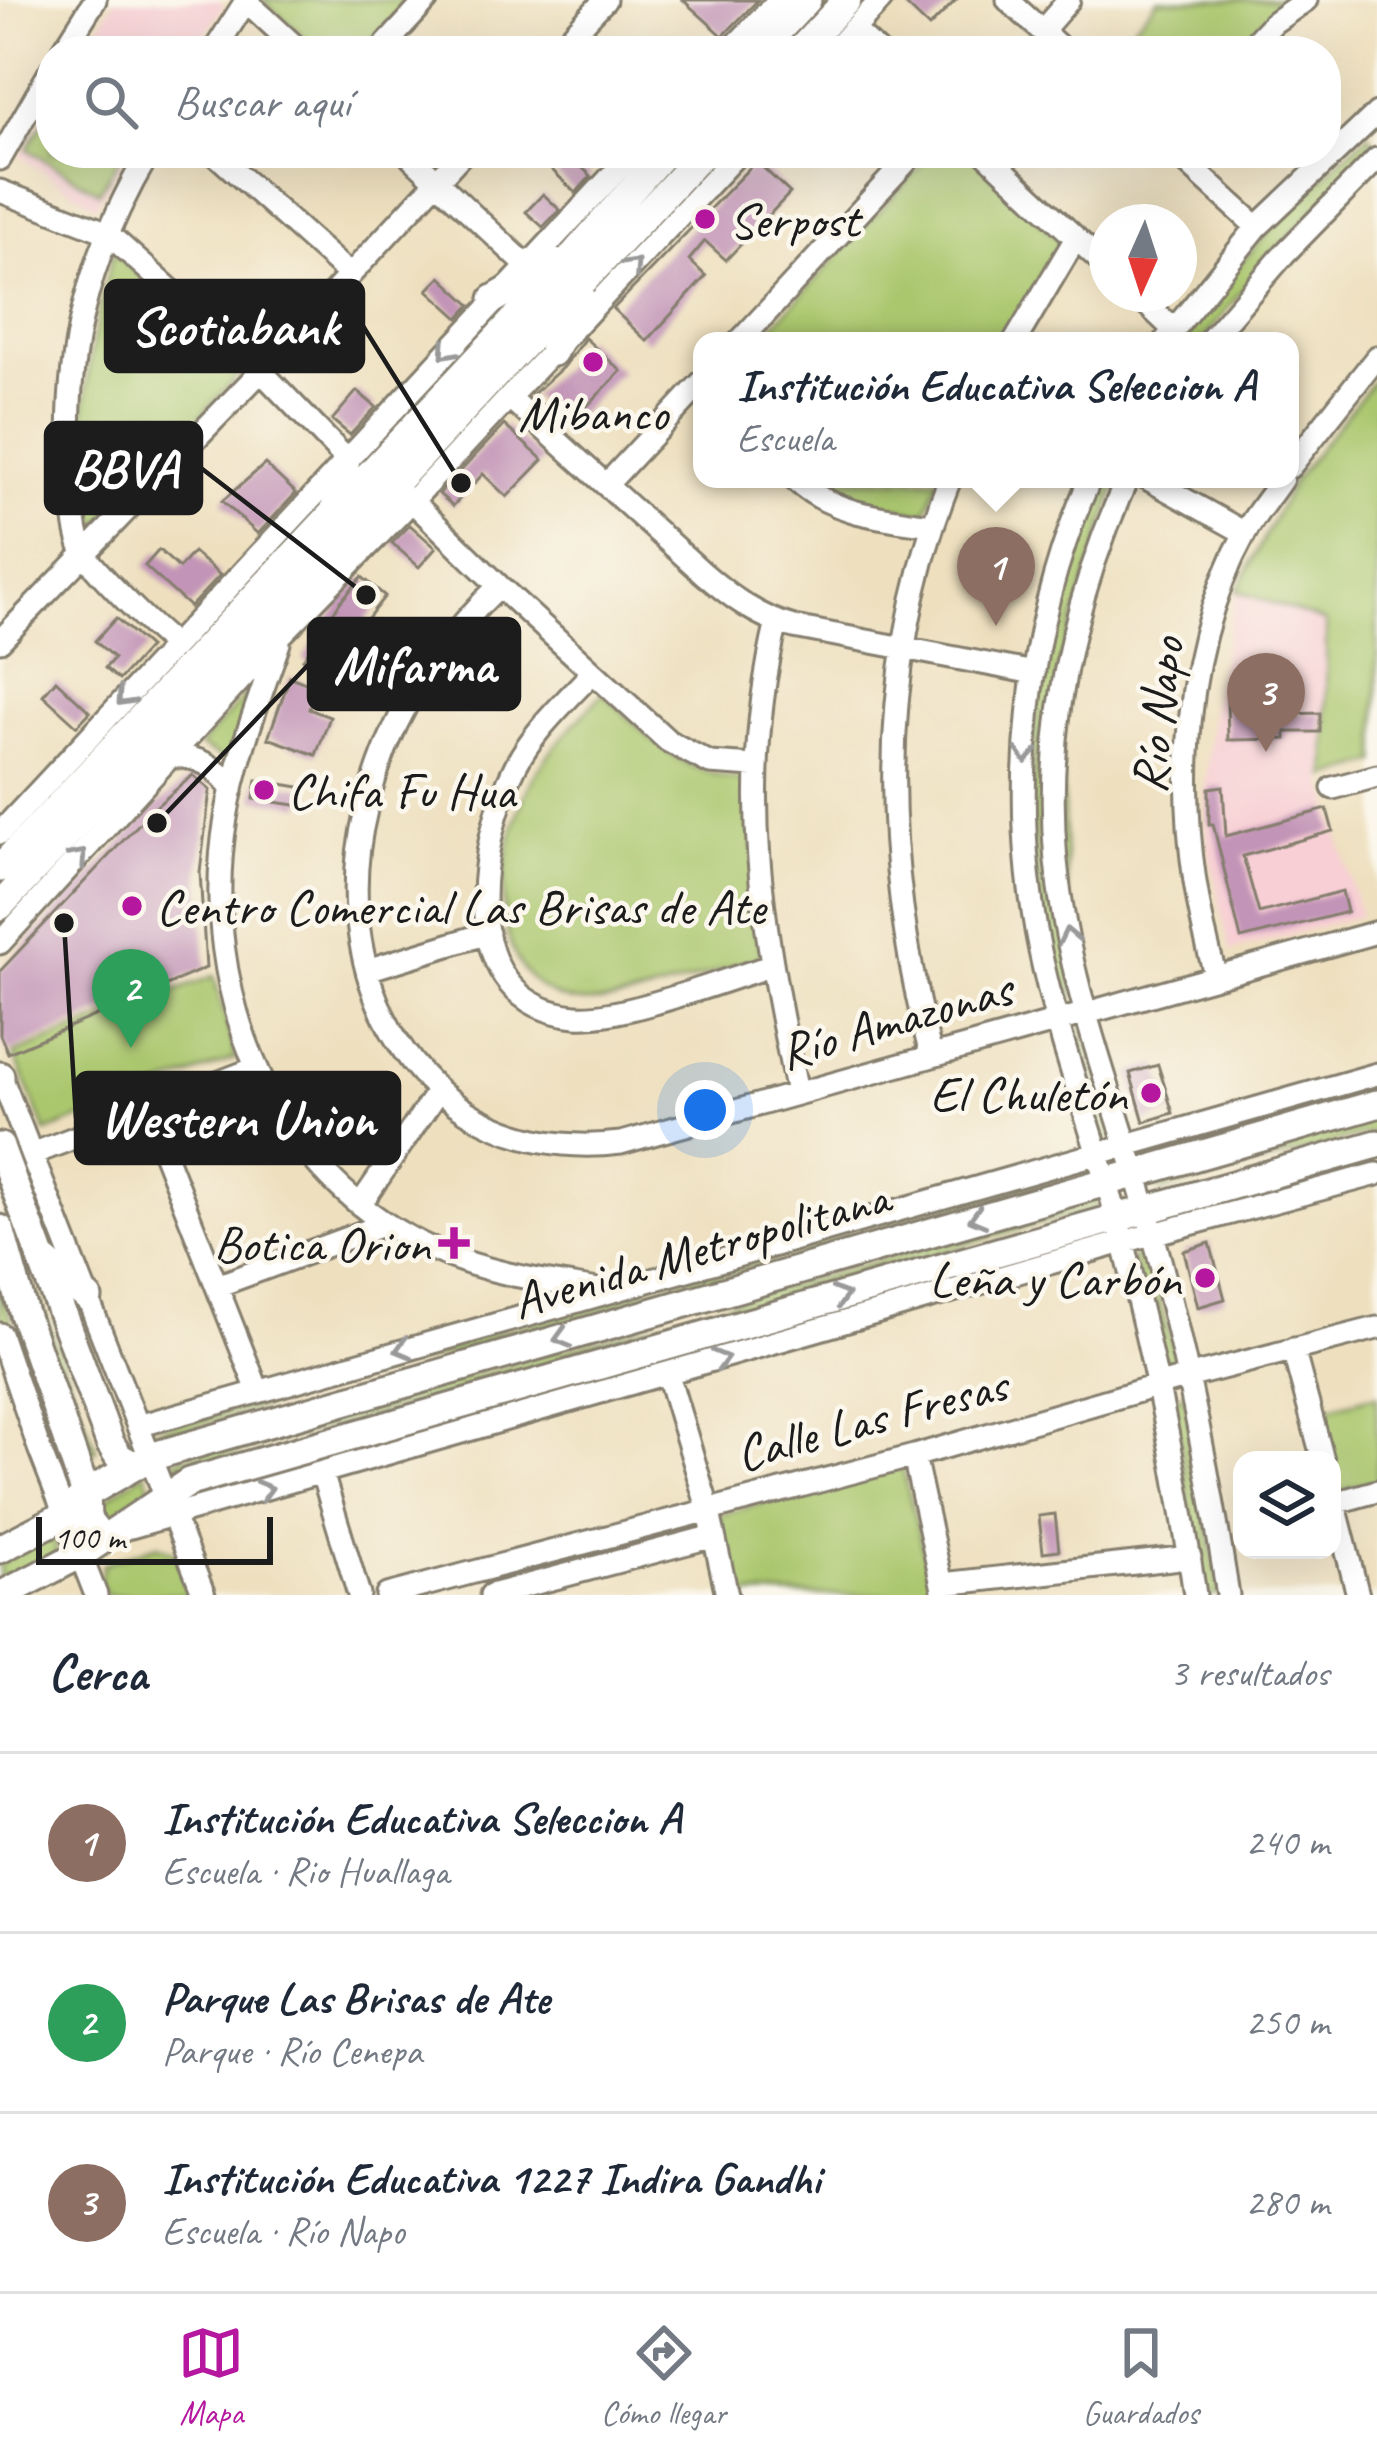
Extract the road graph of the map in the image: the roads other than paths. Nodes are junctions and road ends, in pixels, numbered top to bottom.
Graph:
1 (95, 0) edge
2 (246, 0) edge
3 (428, 0) edge
4 (605, 0) edge
5 (779, 0) edge
6 (807, 0) edge
7 (847, 0) edge
8 (881, 0) edge
9 (1008, 0) edge
10 (1070, 0) edge
11 (1306, 0) edge
12 (854, 29) junction
13 (1042, 31) junction
14 (72, 36) edge
15 (223, 36) edge
16 (284, 36) edge
17 (394, 36) edge
18 (571, 36) edge
19 (744, 36) edge
20 (773, 36) edge
21 (813, 36) edge
22 (847, 36) edge
23 (861, 36) edge
24 (1048, 36) edge
25 (1261, 36) edge
26 (36, 96) edge
27 (1374, 120) edge
28 (1341, 150) edge
29 (0, 159) edge
30 (1377, 159) edge
31 (141, 168) edge
32 (231, 168) edge
33 (422, 168) edge
34 (450, 168) edge
35 (619, 168) edge
36 (653, 168) edge
37 (687, 168) edge
38 (724, 168) edge
39 (900, 168) edge
40 (1001, 168) edge
41 (1192, 168) edge
42 (1322, 168) edge
43 (437, 182) junction
44 (0, 190) edge
45 (1257, 227) junction
46 (106, 232) junction
47 (1076, 238) junction
48 (1089, 250) edge
49 (583, 262) junction
50 (526, 265) junction
51 (350, 274) junction
52 (494, 298) junction
53 (748, 332) edge
54 (1020, 332) edge
55 (1171, 332) edge
56 (1217, 332) edge
57 (553, 352) junction
58 (1377, 357) edge
59 (261, 371) junction
60 (693, 395) edge
61 (510, 398) junction
62 (1299, 455) edge
63 (346, 459) junction
64 (608, 483) junction
65 (806, 488) edge
66 (946, 488) edge
67 (1087, 488) edge
68 (1123, 488) edge
69 (1164, 488) edge
70 (1276, 488) edge
71 (412, 501) junction
72 (344, 518) junction
73 (931, 525) junction
74 (1245, 532) junction
75 (83, 552) junction
76 (499, 586) junction
77 (777, 622) junction
78 (283, 632) junction
79 (0, 641) edge
80 (173, 644) junction
81 (903, 647) junction
82 (592, 673) junction
83 (1034, 674) junction
84 (169, 758) junction
85 (754, 766) junction
86 (1377, 776) edge
87 (1334, 788) dead end
88 (232, 790) junction
89 (0, 833) edge
90 (0, 868) edge
91 (0, 906) edge
92 (1377, 932) edge
93 (488, 933) junction
94 (0, 944) edge
95 (771, 966) junction
96 (367, 970) junction
97 (1216, 976) junction
98 (1086, 1012) junction
99 (1058, 1020) junction
100 (931, 1054) junction
101 (256, 1068) junction
102 (1377, 1074) edge
103 (0, 1077) edge
104 (438, 1091) junction
105 (797, 1093) junction
106 (1377, 1104) edge
107 (148, 1112) junction
108 (1377, 1144) edge
109 (1125, 1145) junction
110 (0, 1147) edge
111 (32, 1154) junction
112 (1096, 1154) junction
113 (1135, 1172) junction
114 (1377, 1174) edge
115 (1106, 1181) junction
116 (360, 1205) junction
117 (1149, 1221) junction
118 (385, 1224) junction
119 (0, 1229) edge
120 (1120, 1229) junction
121 (41, 1258) junction
122 (217, 1286) junction
123 (605, 1291) junction
124 (88, 1298) junction
125 (1377, 1328) edge
126 (0, 1334) edge
127 (1294, 1349) junction
128 (668, 1375) junction
129 (1191, 1376) junction
130 (1160, 1385) junction
131 (9, 1388) edge
132 (258, 1390) junction
133 (138, 1426) junction
134 (1321, 1451) edge
135 (914, 1456) junction
136 (141, 1461) junction
137 (322, 1473) junction
138 (1377, 1491) edge
139 (86, 1494) junction
140 (1341, 1497) edge
141 (170, 1506) junction
142 (707, 1508) junction
143 (65, 1515) junction
144 (1341, 1529) edge
145 (714, 1536) junction
146 (98, 1541) junction
147 (0, 1549) edge
148 (1190, 1557) junction
149 (944, 1590) edge
150 (2, 1595) edge
151 (96, 1595) edge
152 (204, 1595) edge
153 (359, 1595) edge
154 (387, 1595) edge
155 (491, 1595) edge
156 (727, 1595) edge
157 (1195, 1595) edge
158 (1228, 1595) edge
159 (1358, 1595) edge

1 - 14 street
2 - 15 street
2 - 16 street
3 - 17 street
4 - 18 street
5 - 19 street
6 - 20 main road
7 - 21 main road
8 - 12 street
9 - 13 street
10 - 13 street
11 - 25 street
12 - 22 street
12 - 23 street
13 - 24 street
26 - 29 street
27 - 28 street
30 - 56 street
31 - 46 street
32 - 51 street
33 - 43 street
34 - 43 street
35 - 50 street
36 - 49 main road
37 - 49 main road
57 -> 38 street
39 - 53 street
40 - 47 street
41 - 45 street
42 - 45 street
43 - 50 street
43 - 51 street
44 - 46 street
45 - 55 street
46 - 59 street
46 - 75 street
47 - 48 street
47 - 54 street
49 - 52 main road
49 - 57 main road
49 - 72 main road
50 - 52 street
51 - 59 street
52 -> 63 street
57 - 61 street
58 - 62 street
59 - 63 street
59 - 75 street
60 - 64 street
61 - 64 street
61 - 71 street
63 - 72 main road
63 - 80 street
64 - 77 street
65 - 73 street
66 - 73 street
67 - 83 street
98 -> 68 street
69 - 74 street
70 - 74 street, Río Napo
71 - 72 main road
71 - 76 street
71 - 78 street
72 - 90 main road
72 - 91 main road
73 - 81 street
74 - 97 street, Río Napo
75 - 79 street
75 - 80 street
76 - 82 street
76 - 96 street, Río Amazonas
77 - 81 street
77 - 85 street
78 - 84 street
78 - 88 street
80 -> 89 street
81 - 83 street
81 - 100 street
82 - 85 street
82 - 93 street
83 -> 99 street
84 - 88 street
94 -> 84 street
85 - 95 street
86 - 87 street
88 - 101 street
92 - 97 street, Río Amazonas
93 - 95 street
93 - 96 street
95 - 105 street
96 - 104 street, Río Amazonas
97 - 98 street, Río Amazonas
98 - 99 street, Río Amazonas
98 - 109 street
99 - 100 street, Río Amazonas
99 - 112 street
100 - 105 street, Río Amazonas
101 - 107 street
101 - 116 street
102 - 109 street, Avenida Metropolitana
103 - 111 street
104 - 105 street, Río Amazonas
104 - 116 street
106 - 113 main road, Avenida Metropolitana
107 - 111 street
107 - 122 street
108 - 117 main road, Avenida Metropolitana
109 - 112 street, Avenida Metropolitana
109 - 113 street
110 - 121 main road
111 - 124 street
112 - 115 street
112 - 123 street, Avenida Metropolitana
113 - 115 main road, Avenida Metropolitana
113 - 117 street
114 - 117 street, Avenida Metropolitana
115 - 120 street
115 -> 136 main road, Avenida Metropolitana
116 - 118 street
117 - 120 main road, Avenida Metropolitana
117 - 129 street
118 - 122 street
118 - 123 street
119 - 139 main road
128 -> 120 street, Avenida Metropolitana
120 - 130 street
141 -> 120 main road, Avenida Metropolitana
121 - 124 main road
121 - 136 main road
122 - 132 street
123 -> 132 street, Avenida Metropolitana
124 - 133 street
125 - 127 street, Calle Las Fresas
126 - 131 street
127 - 129 street, Calle Las Fresas
127 - 134 street
128 - 137 street, Avenida Metropolitana
128 - 142 street
129 - 130 street, Calle Las Fresas
129 - 158 street
130 - 135 street, Calle Las Fresas
130 - 148 street
131 - 143 street
132 - 133 street, Avenida Metropolitana
133 - 136 street
135 - 142 street, Calle Las Fresas
135 - 149 street
136 - 139 main road, Avenida Metropolitana
136 - 141 street
141 -> 137 street, Avenida Metropolitana
137 - 153 street
138 - 140 street
139 - 143 main road, Avenida Metropolitana
139 - 146 main road
141 - 146 main road, Avenida Metropolitana
141 - 152 street
142 - 145 street
142 - 154 street, Calle Las Fresas
143 - 146 street
143 - 147 main road, Avenida Metropolitana
144 - 159 street
145 - 155 street, Calle Las Fresas
145 - 156 street
146 - 150 main road, Avenida Metropolitana
146 - 151 street
148 - 149 street
148 - 157 street

